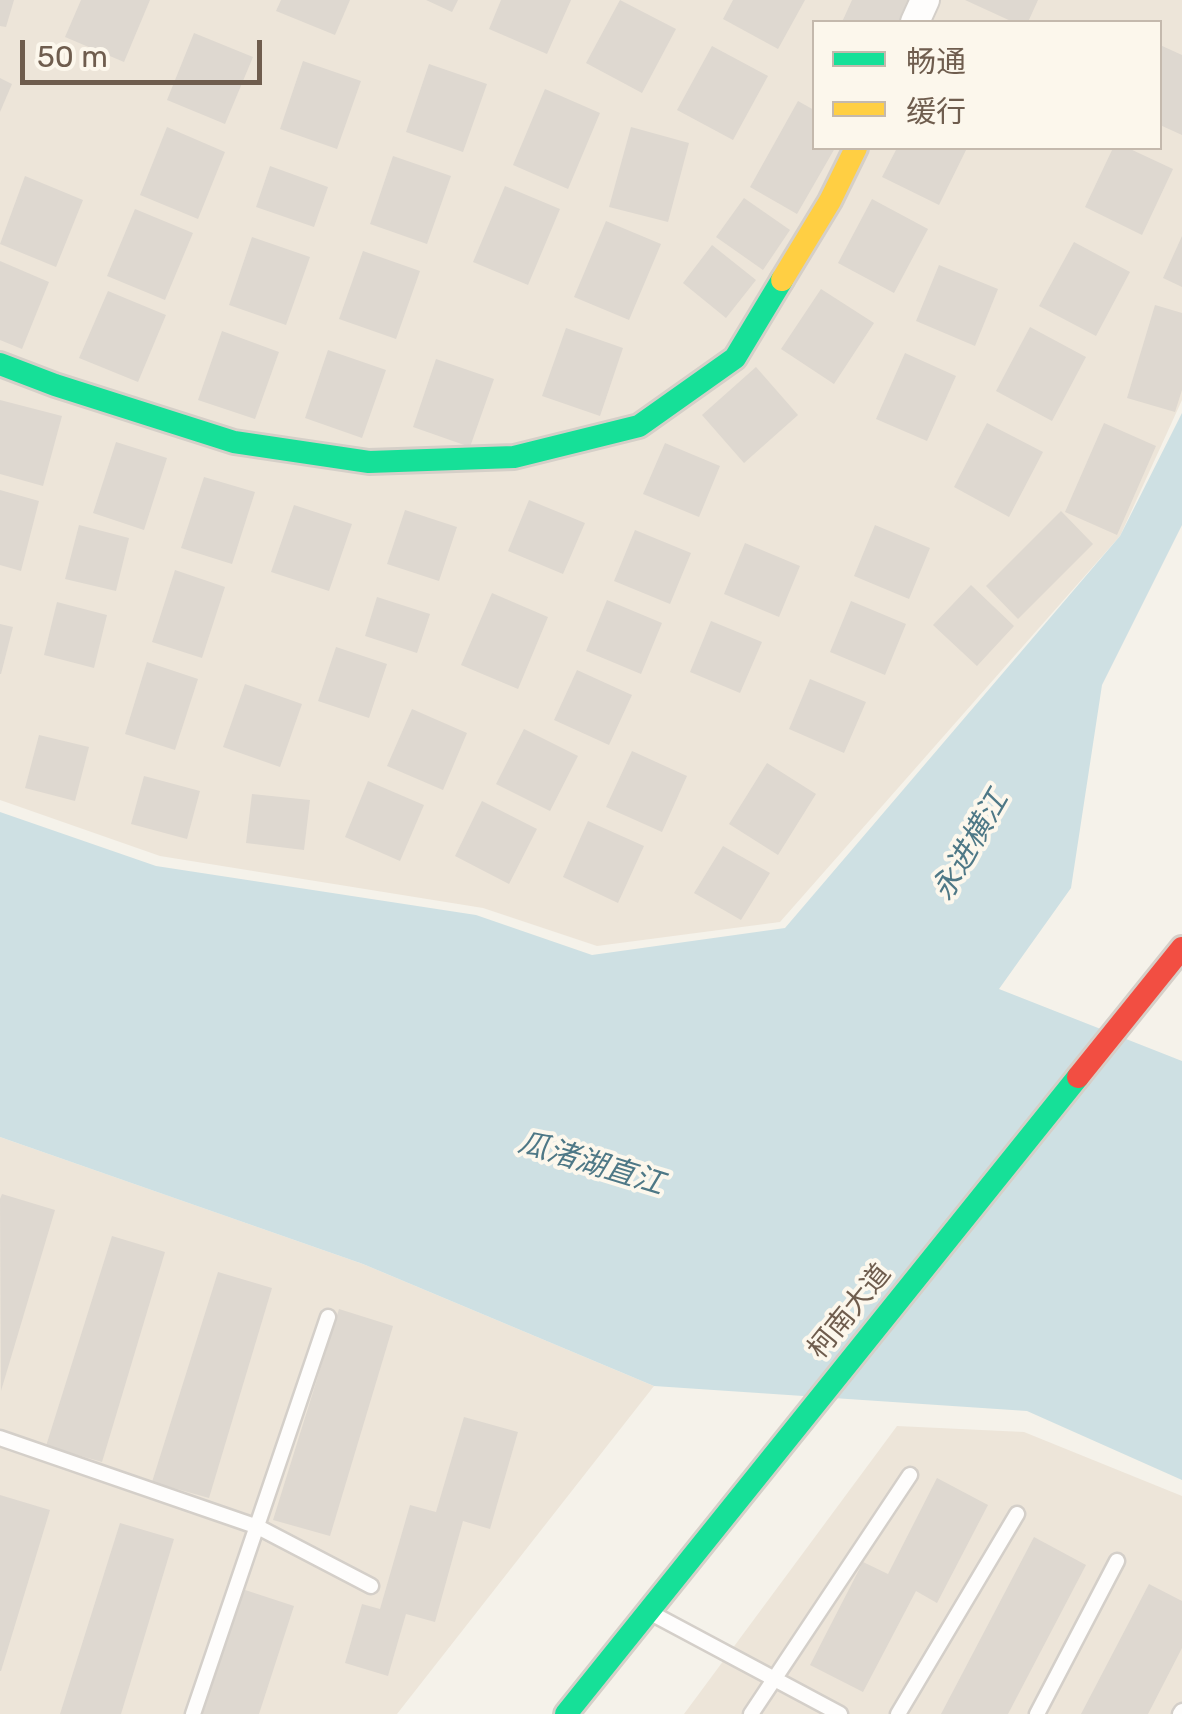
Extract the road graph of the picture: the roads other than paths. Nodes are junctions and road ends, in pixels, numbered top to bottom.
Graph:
1 (855, 150) edge
2 (0, 364) edge
3 (1182, 948) edge
4 (328, 1318) dead end
5 (0, 1438) edge
6 (910, 1475) dead end
7 (1017, 1514) dead end
8 (258, 1527) junction
9 (1116, 1561) dead end
10 (371, 1586) dead end
11 (648, 1611) junction
12 (774, 1678) junction
13 (193, 1714) edge
14 (566, 1714) edge
15 (751, 1714) edge
16 (840, 1714) edge
17 (898, 1714) edge
18 (1037, 1714) edge

1 - 2 street
3 - 11 street, 柯南大道
4 - 8 lane
5 - 8 lane
6 - 12 lane
7 - 17 lane
8 - 10 lane
8 - 13 lane
9 - 18 lane
11 - 12 lane
11 - 14 street, 柯南大道
12 - 15 lane
12 - 16 lane

